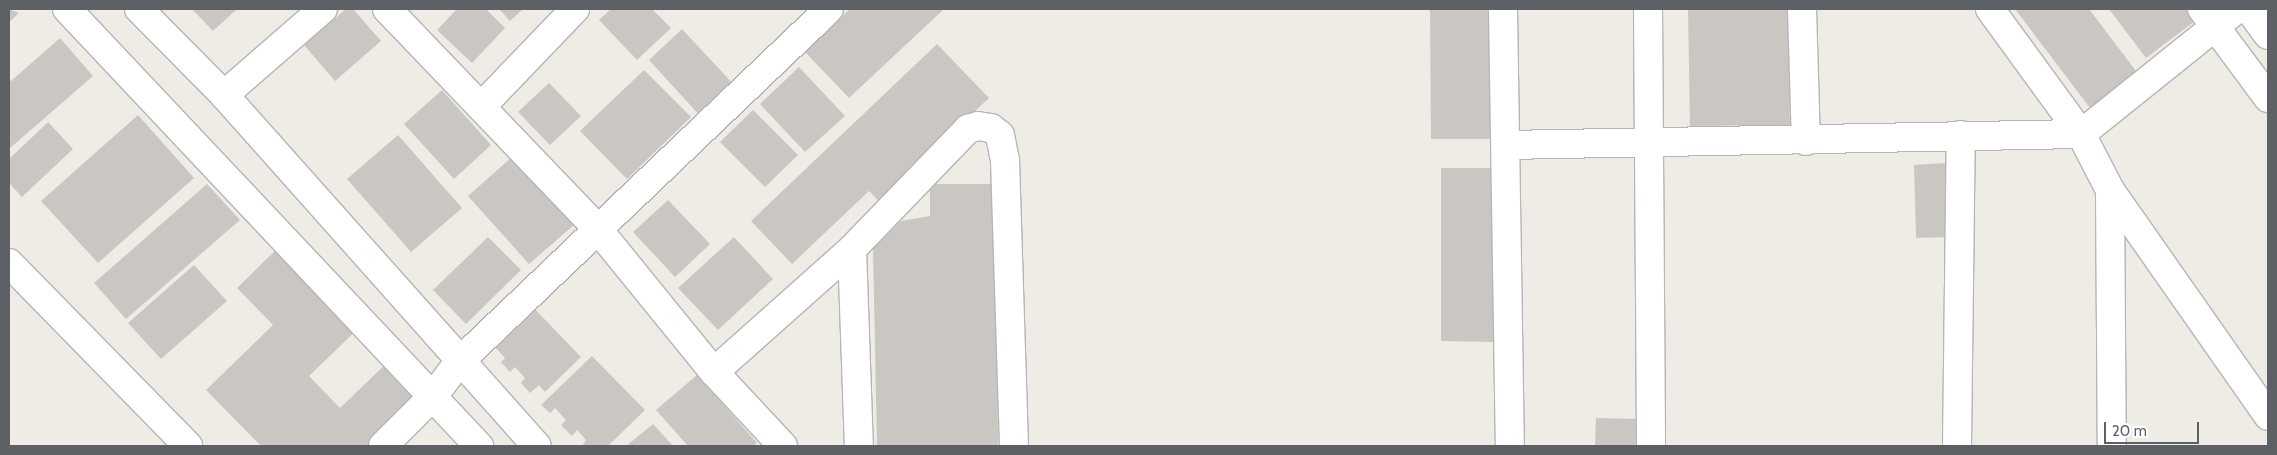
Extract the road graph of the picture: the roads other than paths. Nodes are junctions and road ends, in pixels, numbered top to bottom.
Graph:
1 (67, 9) edge
2 (139, 9) edge
3 (323, 9) edge
4 (387, 9) edge
5 (575, 9) edge
6 (828, 9) edge
7 (1503, 9) edge
8 (1648, 9) edge
9 (1802, 9) edge
10 (1990, 9) edge
11 (2237, 9) edge
12 (2249, 9) edge
13 (2209, 18) edge
14 (2268, 35) edge
15 (224, 95) junction
16 (2268, 98) edge
17 (481, 107) junction
18 (1961, 134) junction
19 (2081, 134) junction
20 (1806, 141) junction
21 (1650, 143) junction
22 (1506, 144) junction
23 (2110, 190) junction
24 (596, 227) junction
25 (852, 249) junction
26 (9, 264) edge
27 (459, 362) junction
28 (714, 372) junction
29 (434, 395) junction
30 (2268, 416) edge
31 (188, 446) edge
32 (383, 446) edge
33 (479, 446) edge
34 (536, 446) edge
35 (783, 446) edge
36 (859, 446) edge
37 (1014, 446) edge
38 (1510, 446) edge
39 (1651, 446) edge
40 (1957, 446) edge
41 (2112, 446) edge

1 - 29 street
2 - 15 street
3 - 15 street
4 - 17 street
5 - 17 street
6 - 24 street
7 - 22 street
8 - 21 street
9 - 20 street
10 - 19 street
11 - 13 street
12 - 14 street
13 - 16 street
13 - 19 street
15 - 27 street
17 - 24 street
18 - 19 street
18 - 20 street
18 - 40 street
19 - 23 street
20 - 21 street
21 - 22 street
21 - 39 street
22 - 38 street
23 - 30 street
23 - 41 street
24 - 27 street
24 - 28 street
25 - 28 street
25 - 36 street
25 - 37 street
26 - 31 street
27 - 29 street
27 - 34 street
28 - 35 street
29 - 32 street
29 - 33 street

